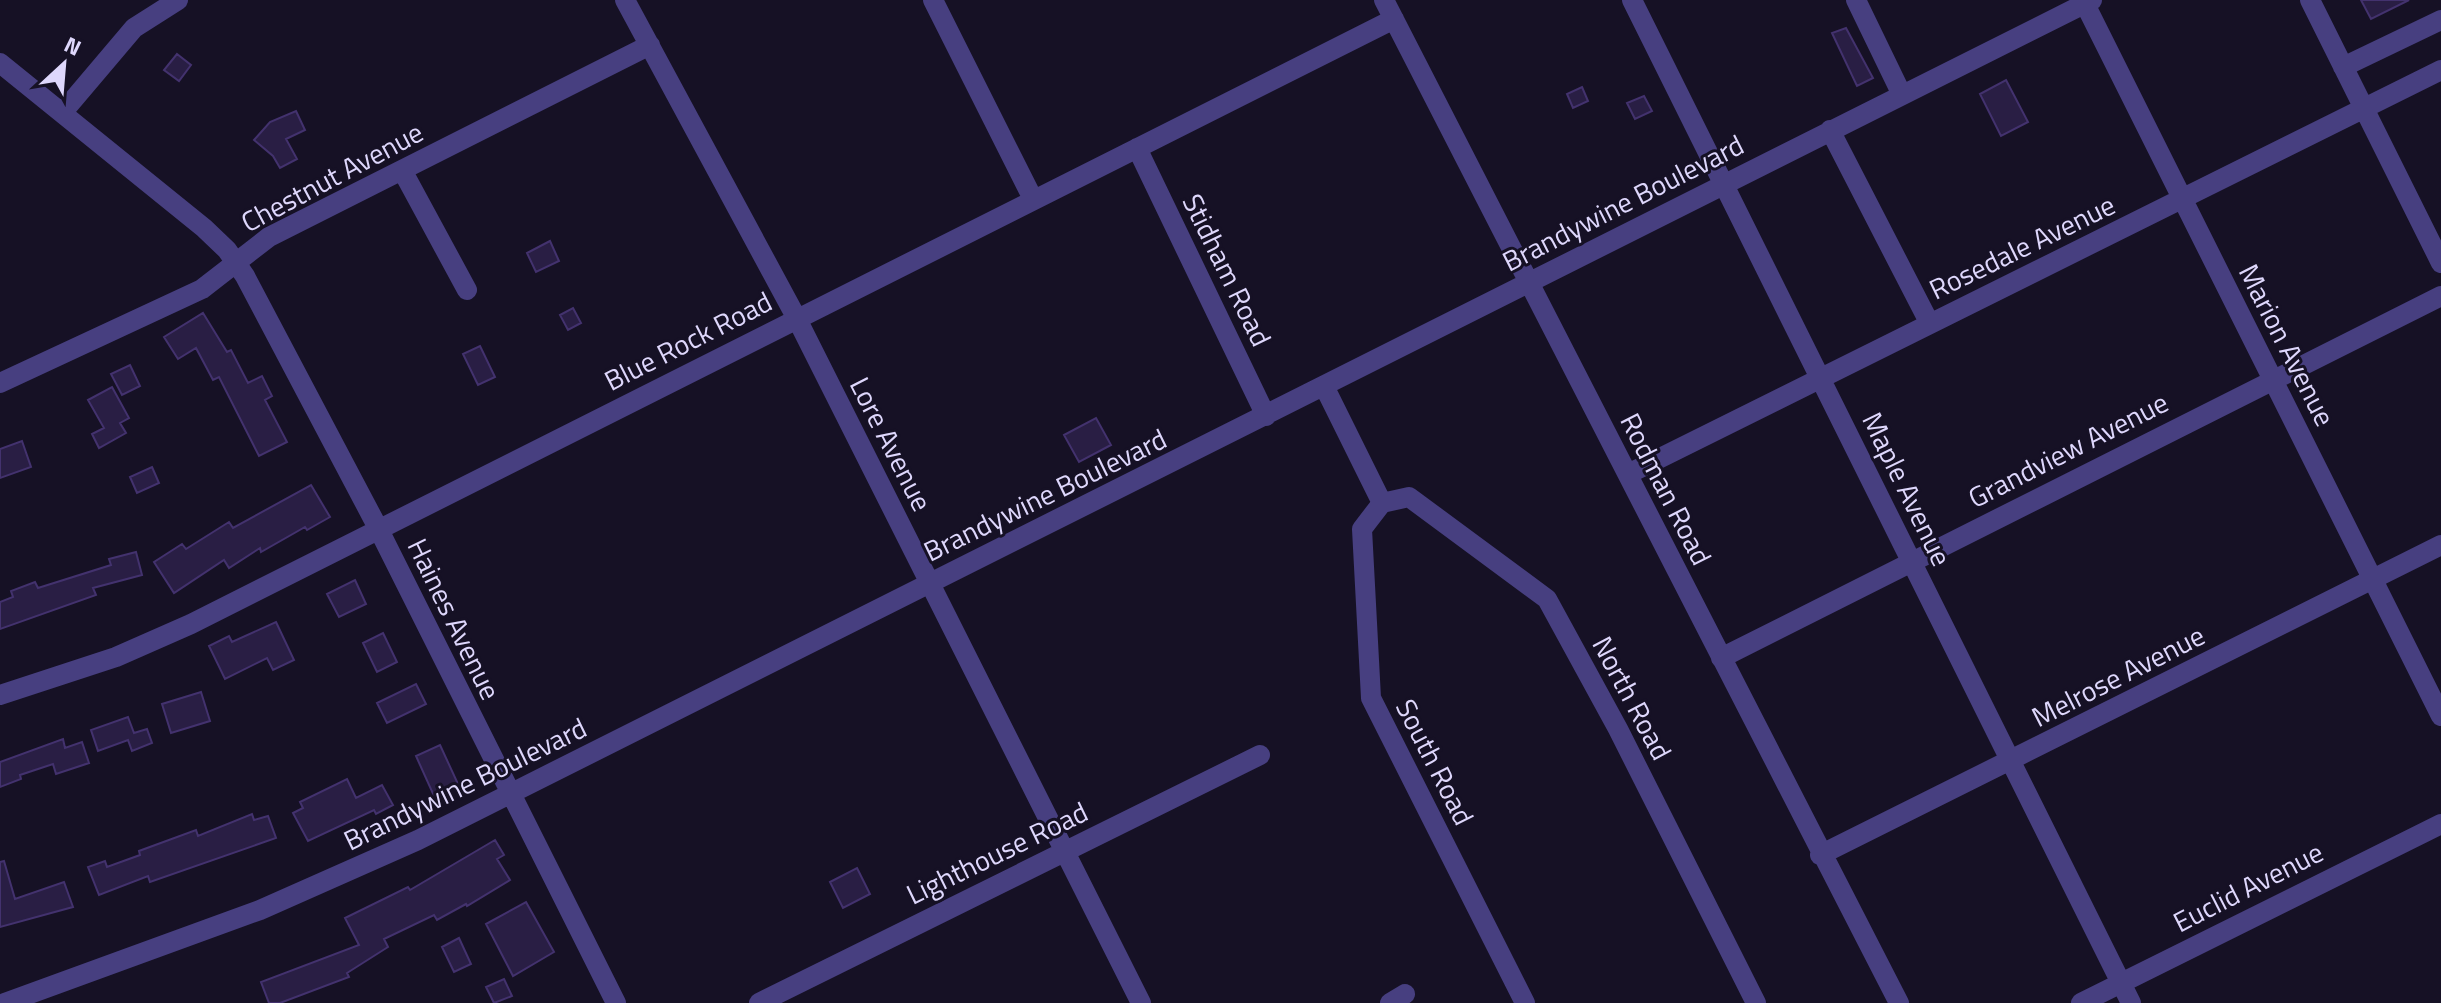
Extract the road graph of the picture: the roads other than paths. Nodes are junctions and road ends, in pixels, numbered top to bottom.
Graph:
1 (178, 0) edge
2 (625, 0) edge
3 (933, 0) edge
4 (1384, 0) edge
5 (1632, 0) edge
6 (1856, 0) edge
7 (2310, 0) edge
8 (2087, 1) edge
9 (155, 5) edge
10 (1394, 19) junction
11 (2441, 20) edge
12 (650, 45) junction
13 (0, 63) edge
14 (2343, 67) junction
15 (2441, 70) edge
16 (1902, 95) junction
17 (2364, 108) junction
18 (62, 113) junction
19 (1830, 130) junction
20 (1137, 148) junction
21 (402, 170) junction
22 (1723, 183) junction
23 (1033, 199) junction
24 (2182, 199) junction
25 (236, 263) junction
26 (2441, 263) edge
27 (1528, 283) junction
28 (467, 290) dead end
29 (2441, 296) edge
30 (796, 317) junction
31 (1930, 324) junction
32 (1821, 378) junction
33 (2272, 379) junction
34 (0, 383) edge
35 (1324, 386) junction
36 (1266, 416) junction
37 (1628, 474) junction
38 (1382, 503) junction
39 (378, 528) junction
40 (2441, 545) edge
41 (1911, 561) junction
42 (2373, 579) junction
43 (929, 583) junction
44 (1721, 658) junction
45 (0, 695) edge
46 (2441, 716) edge
47 (1260, 755) dead end
48 (2011, 761) junction
49 (510, 795) junction
50 (2441, 824) edge
51 (1063, 851) junction
52 (1820, 855) junction
53 (2121, 983) junction
54 (5, 1003) edge
55 (616, 1003) edge
56 (759, 1003) edge
57 (1141, 1003) edge
58 (1525, 1003) edge
59 (1756, 1003) edge
60 (1899, 1003) edge
61 (2081, 1003) edge
62 (2131, 1003) edge

1 - 9 street
2 - 12 street, Lore Avenue
3 - 23 street
4 - 10 street, Rodman Road
5 - 22 street, Maple Avenue
6 - 16 street
7 - 14 street
8 - 16 street, Brandywine Boulevard
8 - 24 street, Marion Avenue
9 - 18 street
10 - 20 street, Blue Rock Road
10 - 27 street, Rodman Road
11 - 14 street
12 - 21 street, Chestnut Avenue
12 - 30 street, Lore Avenue
13 - 18 street, Haines Avenue
14 - 17 street
15 - 17 street, Rosedale Avenue
16 - 19 street, Brandywine Boulevard
17 - 24 street, Rosedale Avenue
17 - 26 street
18 - 25 street, Haines Avenue
19 - 22 street, Brandywine Boulevard
19 - 31 street
20 - 23 street, Blue Rock Road
20 - 36 street, Stidham Road
21 - 25 street, Chestnut Avenue
21 - 28 street
22 - 27 street, Brandywine Boulevard
22 - 32 street, Maple Avenue
23 - 30 street, Blue Rock Road
24 - 31 street, Rosedale Avenue
24 - 33 street, Marion Avenue
25 - 34 street, Chestnut Avenue
25 - 39 street, Haines Avenue
27 - 35 street, Brandywine Boulevard
27 - 37 street, Rodman Road
29 - 33 street, Grandview Avenue
30 - 39 street, Blue Rock Road
30 - 43 street, Lore Avenue
31 - 32 street, Rosedale Avenue
32 - 37 street, Rosedale Avenue
32 - 41 street, Maple Avenue
33 - 41 street, Grandview Avenue
33 - 42 street, Marion Avenue
35 - 36 street, Brandywine Boulevard
35 - 38 street
36 - 43 street, Brandywine Boulevard
37 - 44 street, Rodman Road
38 - 58 street, South Road
38 - 59 street, North Road
39 - 45 street, Blue Rock Road
39 - 49 street, Haines Avenue
40 - 42 street, Melrose Avenue
41 - 44 street, Grandview Avenue
41 - 48 street, Maple Avenue
42 - 46 street, Marion Avenue
42 - 48 street, Melrose Avenue
43 - 49 street, Brandywine Boulevard
43 - 51 street, Lore Avenue
44 - 52 street, Rodman Road
47 - 51 street, Lighthouse Road
48 - 52 street, Melrose Avenue
48 - 53 street, Maple Avenue
49 - 54 street, Brandywine Boulevard
49 - 55 street, Haines Avenue
50 - 53 street, Euclid Avenue
51 - 56 street, Lighthouse Road
51 - 57 street, Lore Avenue
52 - 60 street, Rodman Road
53 - 61 street, Euclid Avenue
53 - 62 street, Maple Avenue

